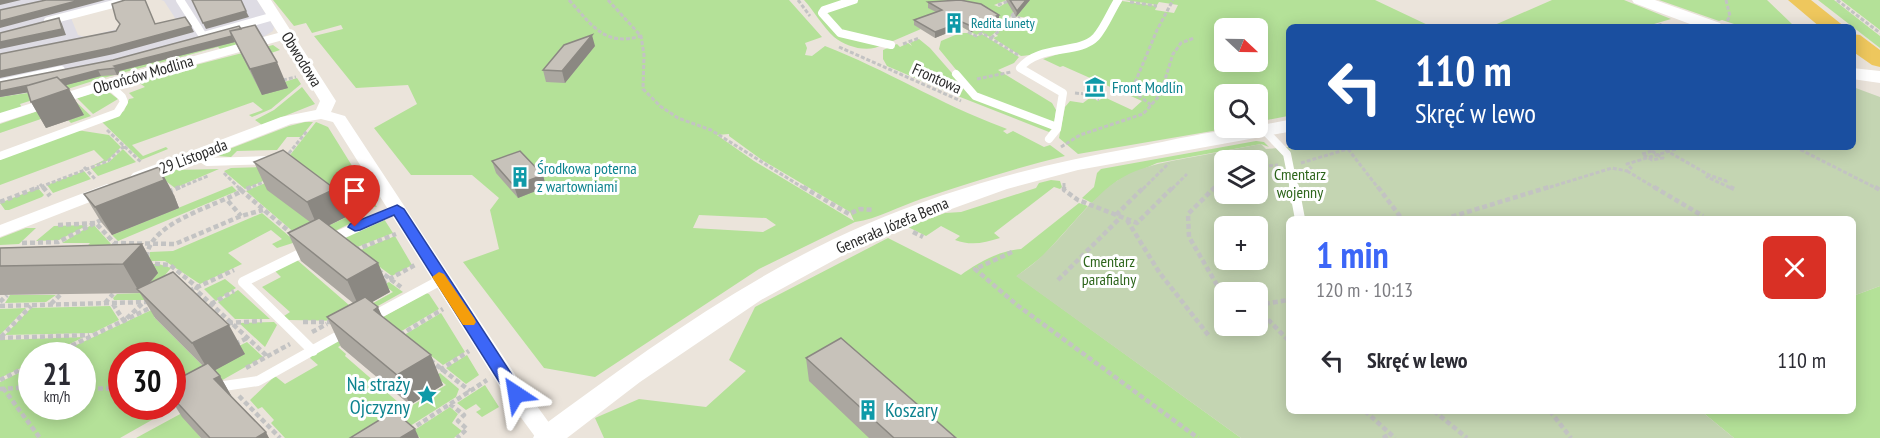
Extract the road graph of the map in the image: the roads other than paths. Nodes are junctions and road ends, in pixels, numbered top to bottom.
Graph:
1 (129, 0) edge
2 (180, 0) edge
3 (264, 0) edge
4 (854, 0) edge
5 (1119, 0) edge
6 (1640, 0) edge
7 (1798, 0) edge
8 (274, 16) junction
9 (43, 22) edge
10 (1705, 24) edge
11 (1830, 24) edge
12 (287, 35) junction
13 (203, 36) junction
14 (192, 39) edge
15 (1856, 43) edge
16 (891, 45) dead end
17 (1880, 60) edge
18 (71, 68) edge
19 (956, 74) dead end
20 (1856, 74) edge
21 (1880, 77) edge
22 (0, 83) edge
23 (108, 84) junction
24 (321, 114) junction
25 (0, 118) edge
26 (1286, 126) edge
27 (1057, 127) junction
28 (1268, 130) edge
29 (1268, 134) edge
30 (1214, 137) edge
31 (1049, 139) road end
32 (196, 155) junction
33 (0, 156) edge
34 (279, 163) edge
35 (397, 209) junction
36 (1299, 216) edge
37 (0, 231) edge
38 (325, 242) edge
39 (315, 247) edge
40 (441, 280) junction
41 (363, 322) edge
42 (353, 328) edge
43 (313, 351) junction
44 (207, 395) edge
45 (547, 437) edge

1 - 9 lane
2 - 13 lane
3 - 8 street, Obwodowa
4 - 16 lane
5 - 27 lane
6 - 10 street
7 - 11 main road
8 - 12 street, Obwodowa
8 - 13 lane
12 - 23 street, Obrońców Modlina
12 - 24 street, Obwodowa
13 - 14 lane
15 - 17 main road
18 - 22 lane
19 - 27 lane
20 - 21 street
23 - 25 street, Obrońców Modlina
23 - 33 lane
24 - 32 street, 29 Listopada
24 - 35 street
26 - 28 street, Generała Józefa Bema
27 - 31 lane
29 - 36 lane
30 - 45 street, Generała Józefa Bema
32 - 34 lane
32 - 37 street, 29 Listopada
35 - 38 lane
35 - 40 street
39 - 43 lane
40 - 41 lane
40 - 45 street
42 - 43 lane
43 - 44 lane

